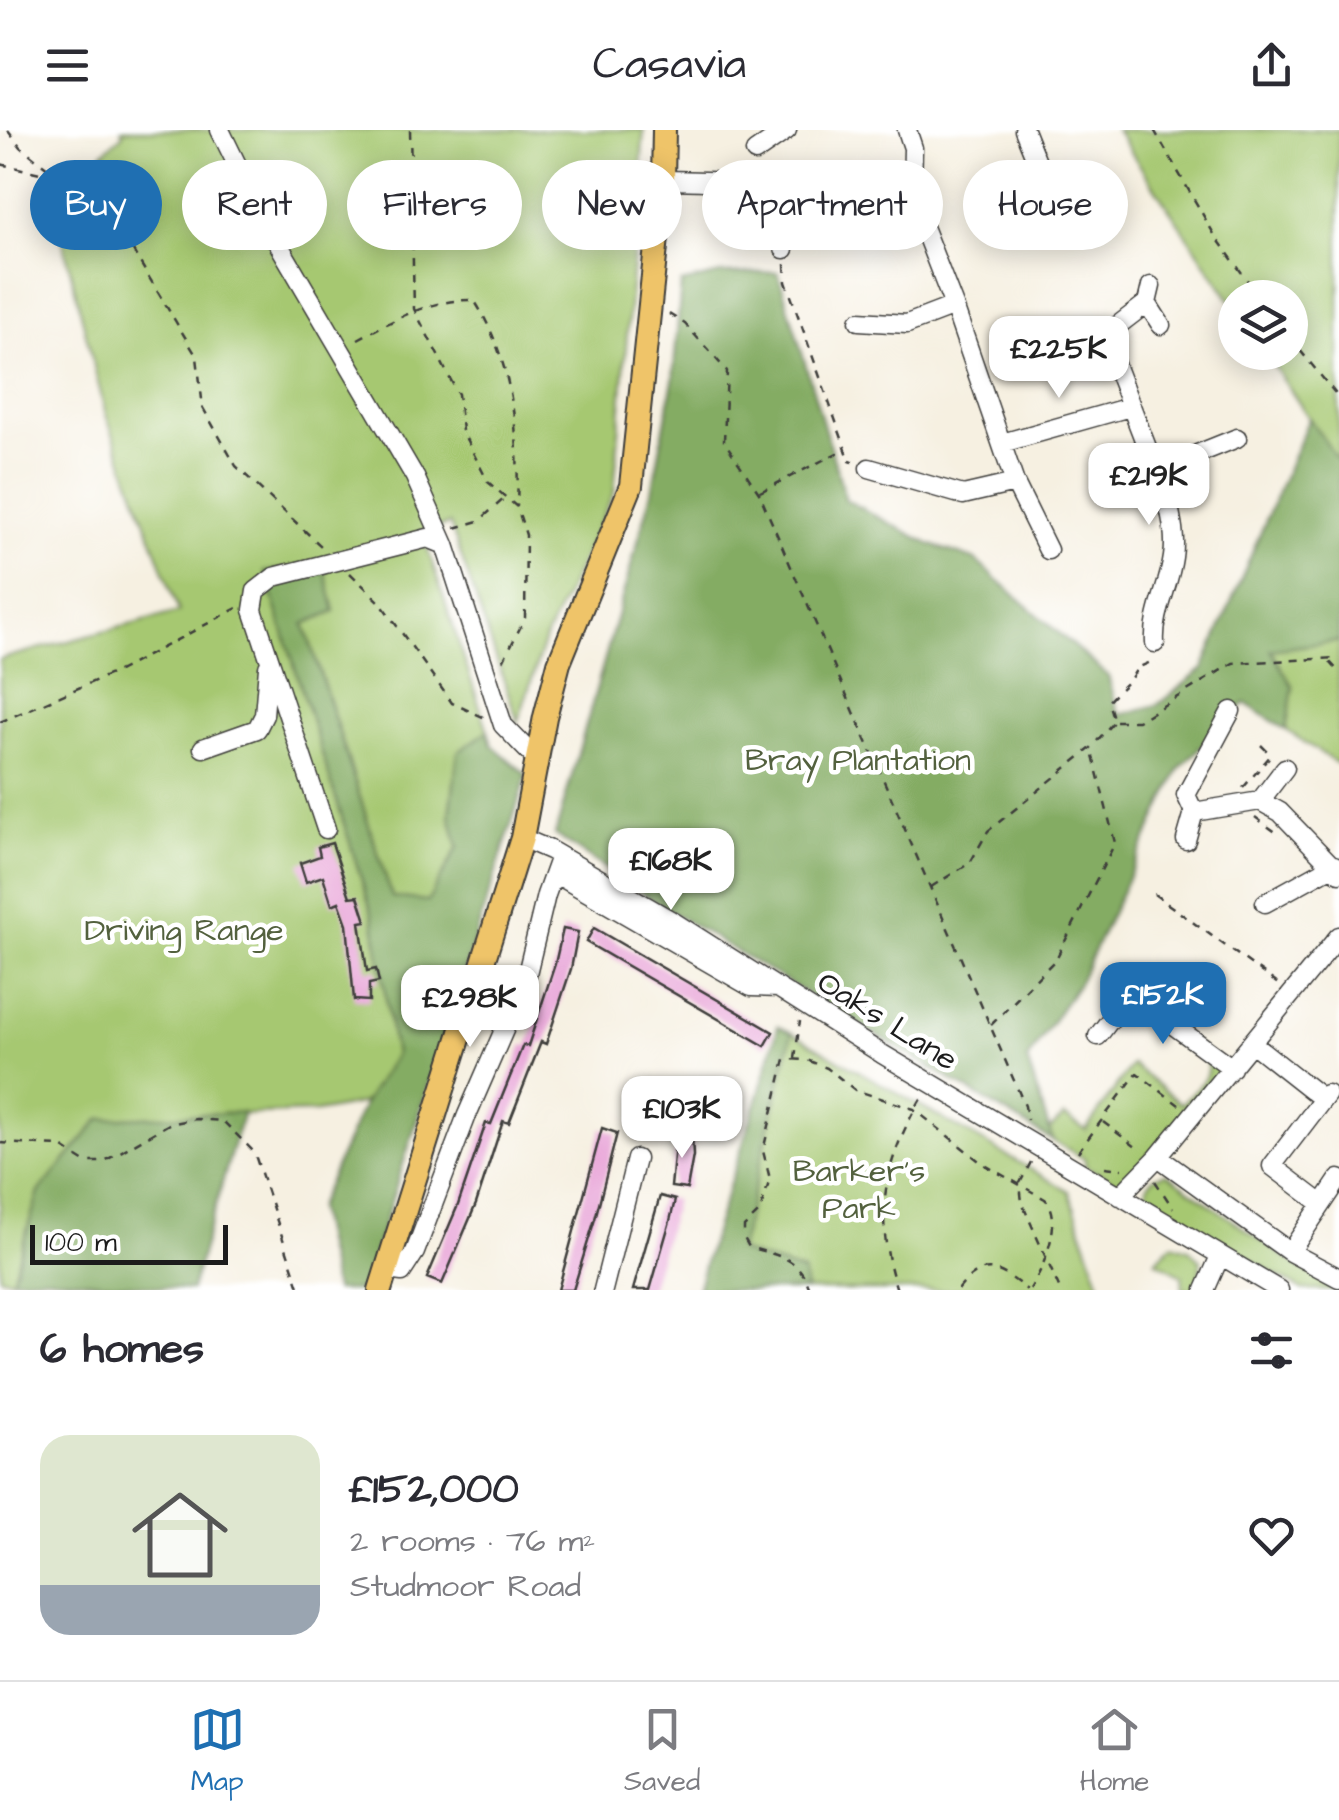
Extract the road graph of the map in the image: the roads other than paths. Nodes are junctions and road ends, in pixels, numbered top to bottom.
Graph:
1 (220, 130) edge
2 (664, 130) edge
3 (787, 130) edge
4 (907, 130) edge
5 (1024, 130) edge
6 (755, 152) dead end
7 (663, 160) edge
8 (1036, 160) edge
9 (656, 250) edge
10 (954, 306) junction
11 (859, 321) dead end
12 (1160, 325) dead end
13 (1130, 407) junction
14 (1231, 418) dead end
15 (1002, 443) junction
16 (869, 468) road end
17 (1156, 471) junction
18 (1015, 483) junction
19 (442, 538) junction
20 (1048, 550) dead end
21 (1155, 643) road end
22 (269, 656) junction
23 (1231, 711) dead end
24 (203, 748) dead end
25 (538, 761) junction
26 (1285, 768) dead end
27 (1260, 801) junction
28 (1194, 812) junction
29 (326, 829) dead end
30 (522, 838) junction
31 (1186, 840) dead end
32 (557, 864) junction
33 (1336, 869) edge
34 (1265, 903) dead end
35 (1339, 936) edge
36 (1098, 1036) dead end
37 (1252, 1042) junction
38 (1232, 1068) junction
39 (636, 1159) dead end
40 (1152, 1162) junction
41 (1339, 1179) edge
42 (1120, 1196) junction
43 (1322, 1204) junction
44 (1290, 1252) junction
45 (1220, 1256) junction
46 (389, 1277) edge
47 (1339, 1278) edge
48 (411, 1290) edge
49 (602, 1290) edge
50 (1205, 1290) edge
51 (1279, 1290) edge

1 - 19 street
2 - 7 main road
3 - 6 street
4 - 10 street
5 - 8 street
9 - 25 main road
10 - 11 street
10 - 15 street
12 - 13 street
13 - 15 street
13 - 17 street
14 - 17 street
15 - 18 street
16 - 18 street
17 - 21 street
18 - 20 street
19 - 22 street
19 - 25 street
22 - 24 street
22 - 29 street
23 - 28 street
25 - 30 main road
26 - 27 street
27 - 28 street
27 - 33 street
28 - 31 street
30 - 32 street, Oaks Lane
30 - 46 main road
32 - 42 street, Oaks Lane
32 - 46 street
33 - 34 street
35 - 37 street
36 - 38 street
37 - 38 street
37 - 43 street
38 - 40 street
39 - 49 street
40 - 42 street
40 - 44 street
41 - 43 street
42 - 45 street, Oaks Lane
43 - 44 street
44 - 47 street
45 - 50 street
45 - 51 street, Oaks Lane
46 - 48 street

